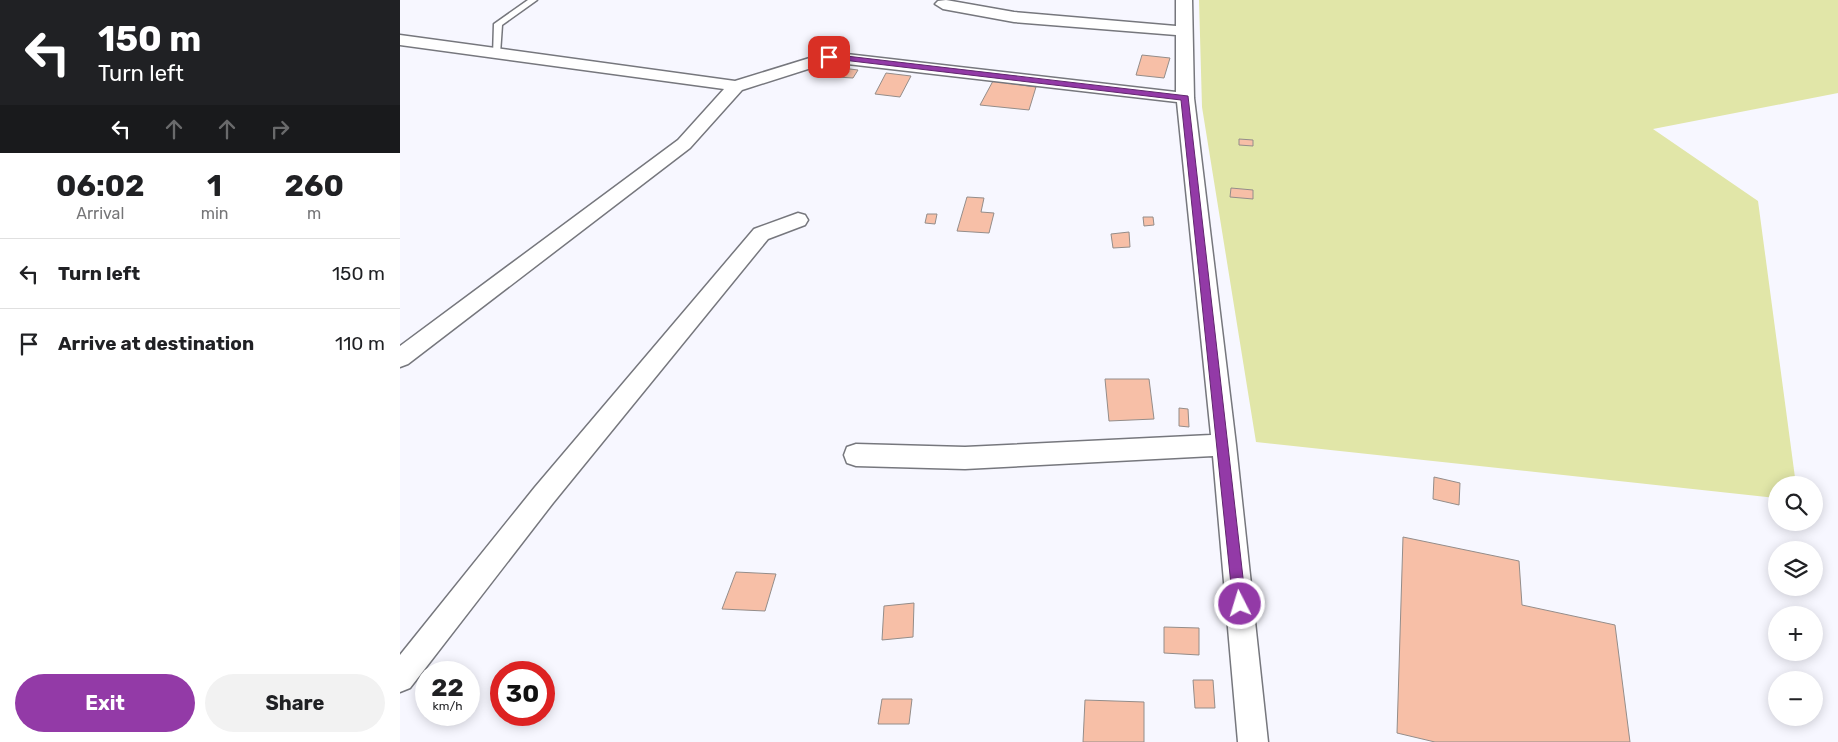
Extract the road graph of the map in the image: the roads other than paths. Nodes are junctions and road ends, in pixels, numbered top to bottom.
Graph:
1 (533, 0) edge
2 (1184, 0) edge
3 (943, 4) dead end
4 (1186, 31) junction
5 (400, 40) edge
6 (496, 54) junction
7 (736, 86) junction
8 (1185, 98) junction
9 (798, 220) dead end
10 (400, 358) edge
11 (1224, 445) junction
12 (856, 455) dead end
13 (400, 678) edge
14 (1253, 742) edge

1 - 6 lane
2 - 4 street
3 - 4 street
4 - 8 street
5 - 6 street
6 - 7 street
7 - 8 street
7 - 10 street
8 - 11 street
9 - 13 street
11 - 12 street
11 - 14 street

